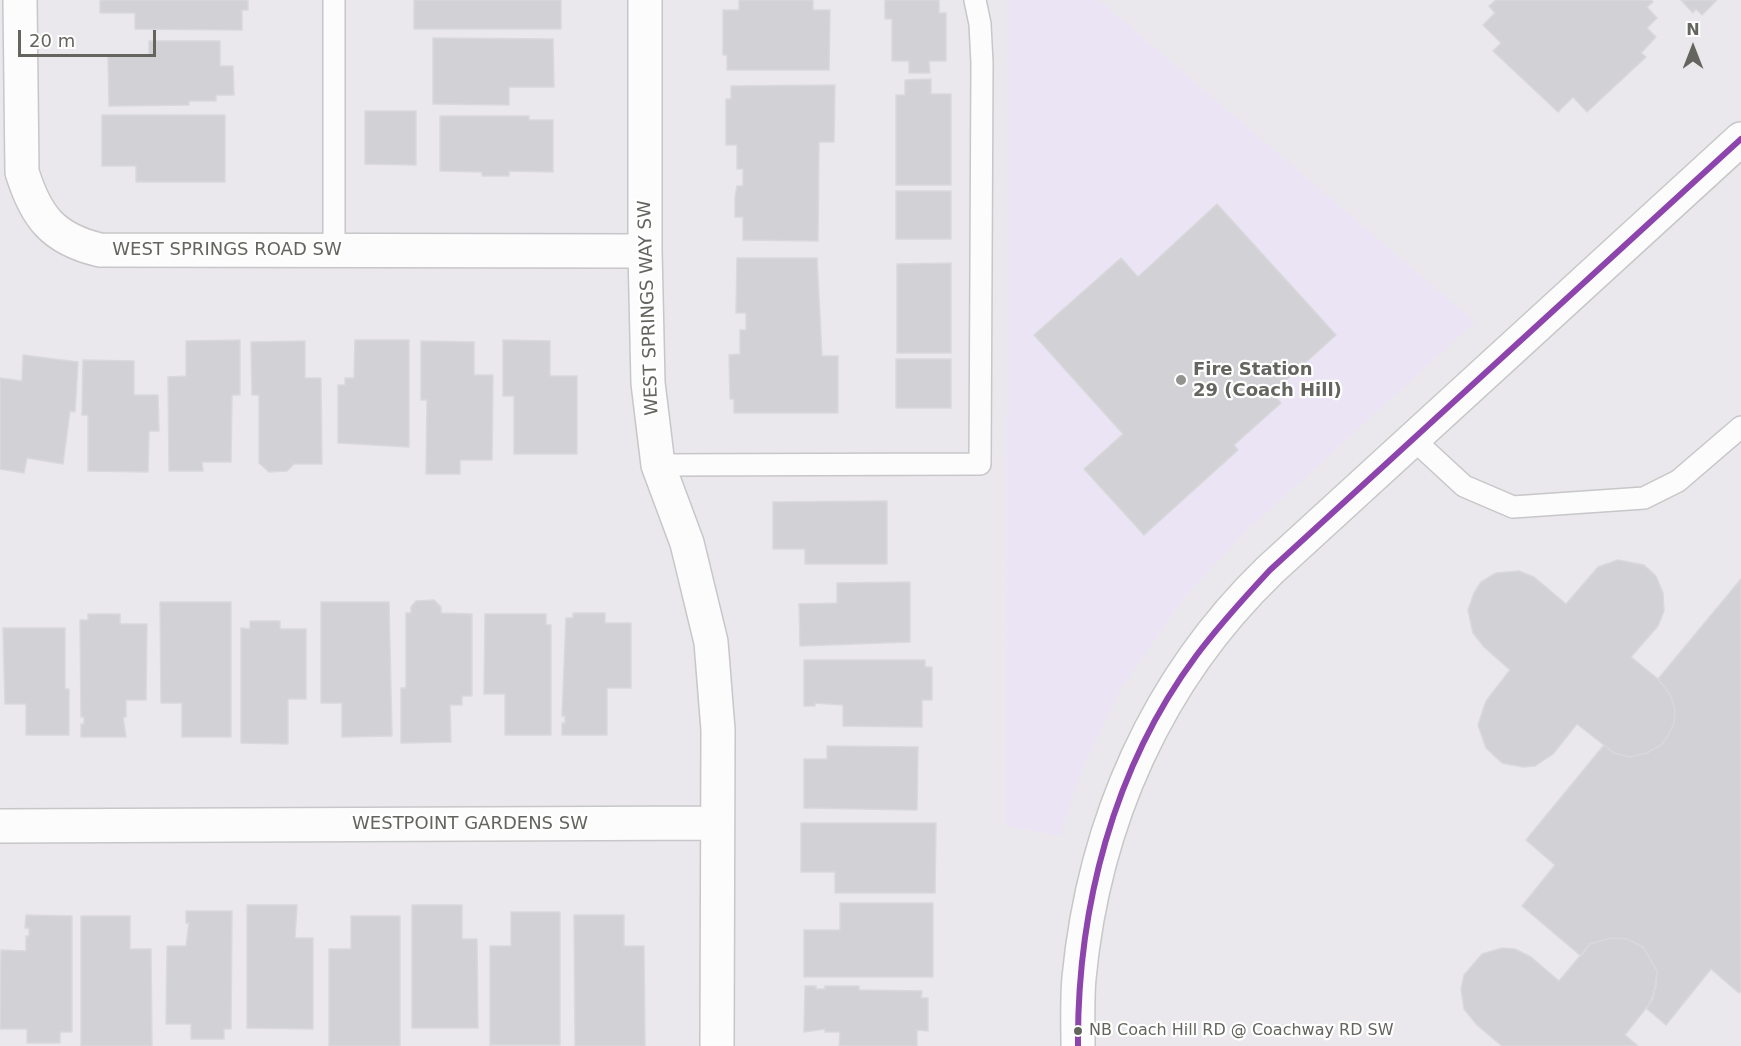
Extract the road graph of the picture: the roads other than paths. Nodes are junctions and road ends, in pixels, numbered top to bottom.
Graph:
1 (20, 0) edge
2 (334, 0) edge
3 (645, 0) edge
4 (975, 0) edge
5 (1741, 139) edge
6 (334, 251) junction
7 (645, 251) junction
8 (1741, 427) edge
9 (1412, 438) junction
10 (658, 465) junction
11 (717, 823) junction
12 (0, 826) edge
13 (717, 1046) edge
14 (1078, 1046) edge

1 - 6 street, WEST SPRINGS ROAD SW
2 - 6 lane
3 - 7 street, WEST SPRINGS WAY SW
4 - 10 lane
5 - 9 street
6 - 7 street, WEST SPRINGS ROAD SW
7 - 10 street, WEST SPRINGS WAY SW
8 - 9 lane
9 - 14 street
10 - 11 street, WEST SPRINGS WAY SW
11 - 12 street, WESTPOINT GARDENS SW
11 - 13 street

